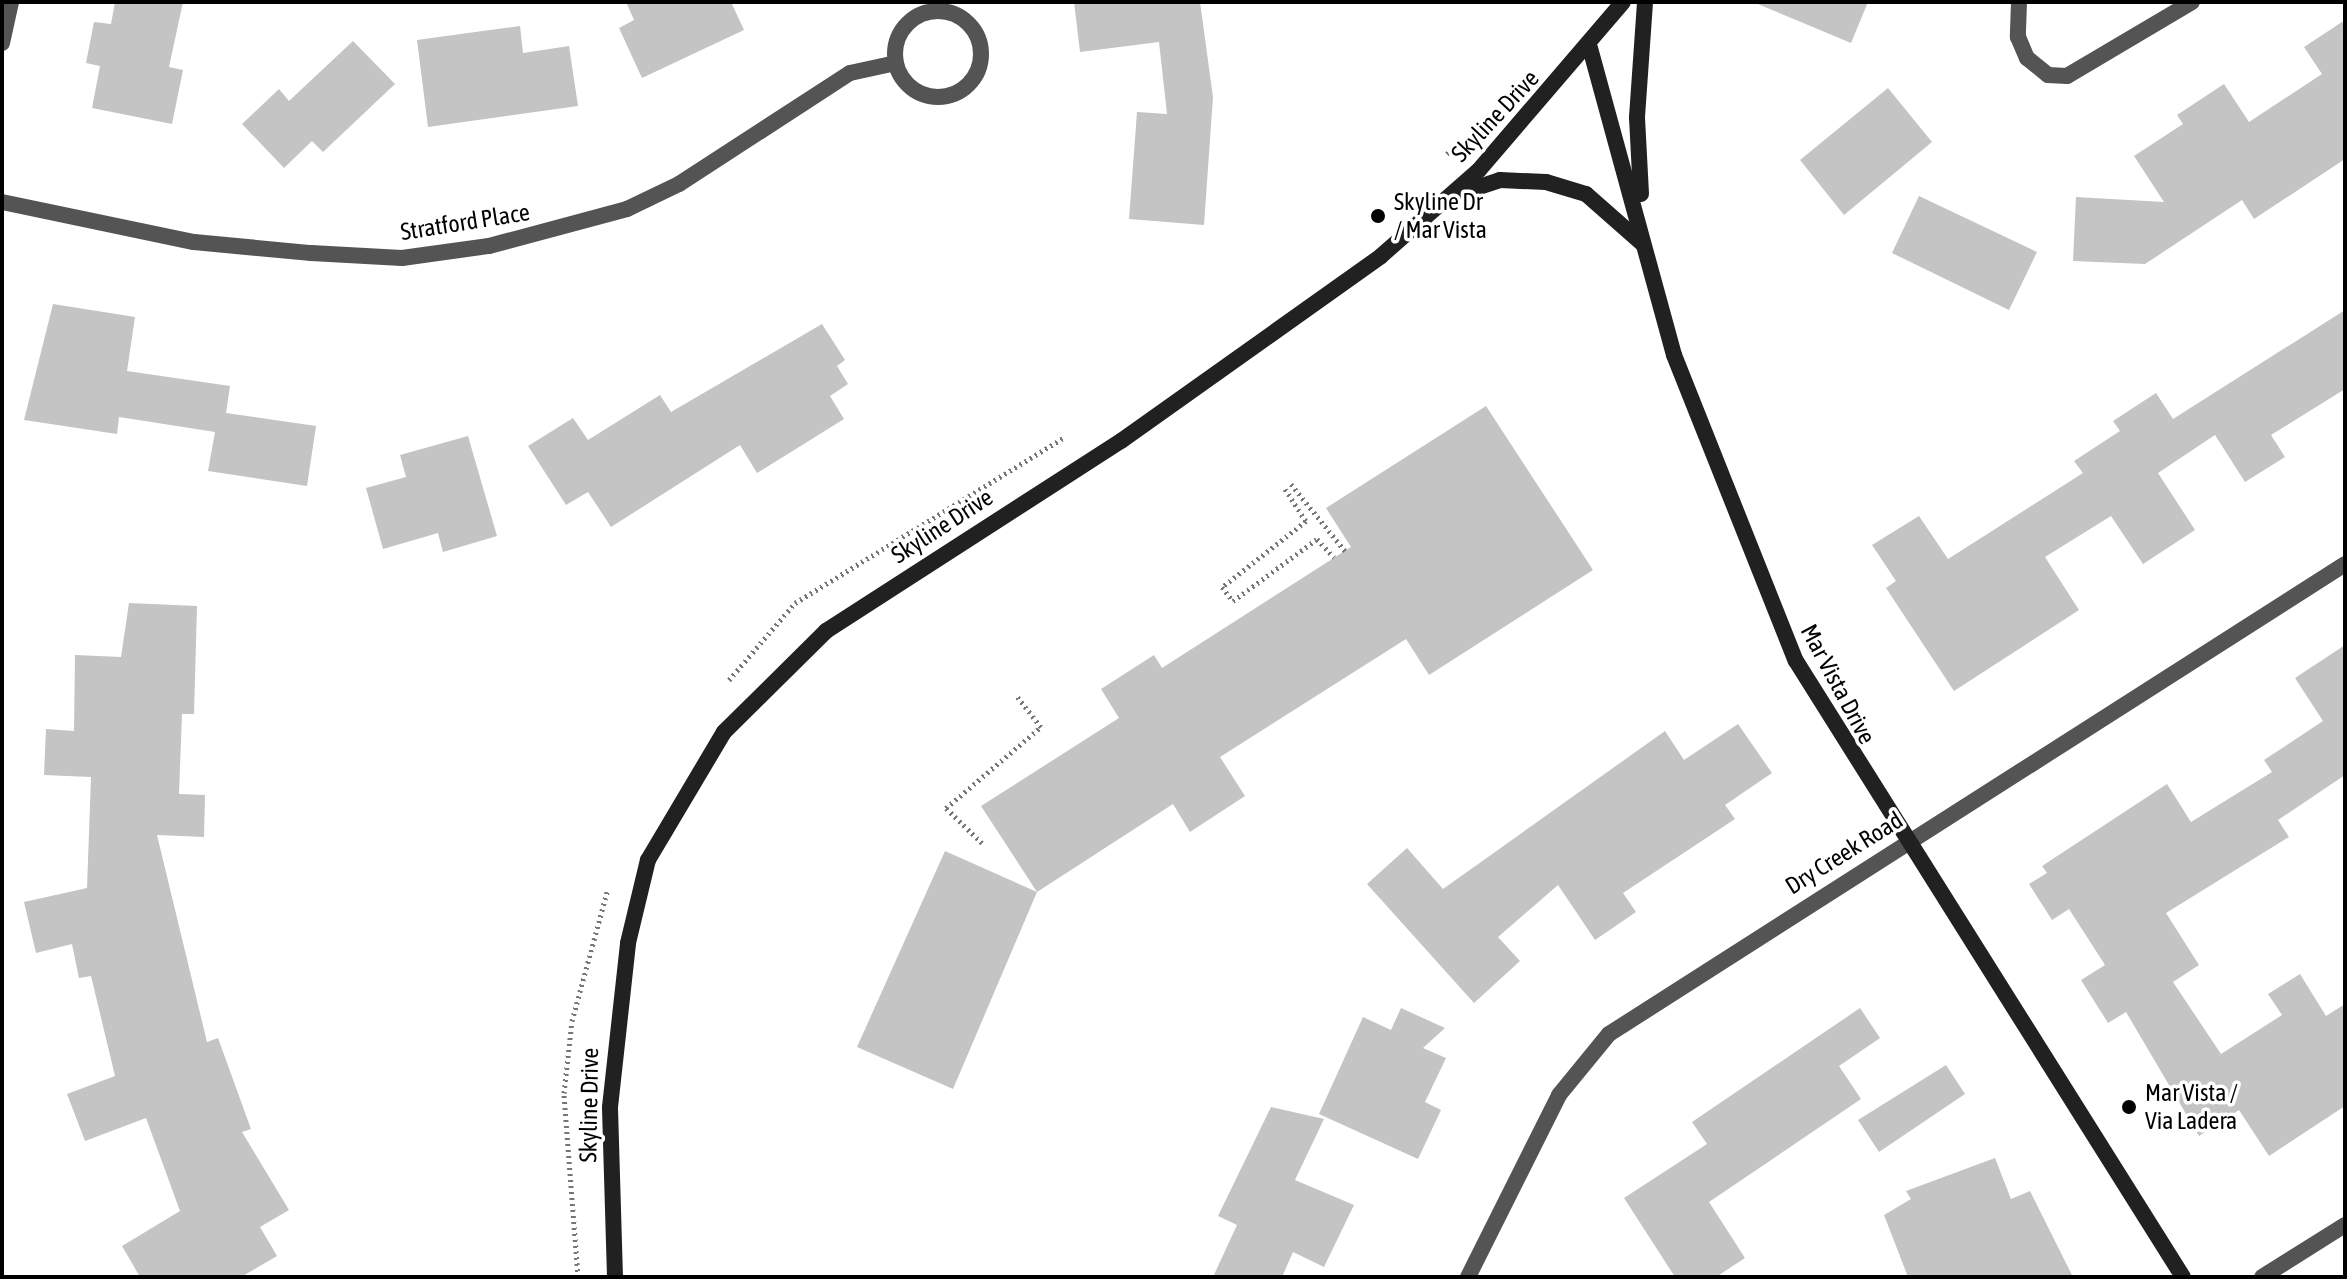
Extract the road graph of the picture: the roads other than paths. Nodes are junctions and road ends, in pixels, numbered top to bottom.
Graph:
1 (11, 2) edge
2 (1623, 2) edge
3 (1645, 2) edge
4 (2019, 2) edge
5 (2192, 2) edge
6 (2, 43) edge
7 (1590, 48) junction
8 (896, 63) junction
9 (1449, 197) junction
10 (2, 202) edge
11 (1646, 248) junction
12 (2345, 564) edge
13 (1905, 844) junction
14 (2345, 1225) edge
15 (615, 1277) edge
16 (1468, 1277) edge
17 (2183, 1277) edge
18 (2262, 1277) edge

1 - 6 street
2 - 7 street, Skyline Drive
3 - 11 street
4 - 5 street
7 - 9 street, Skyline Drive
7 - 11 street, Mar Vista Drive
8 - 8 street
8 - 10 street, Stratford Place
9 - 11 street
9 - 15 street, Skyline Drive
11 - 13 street, Mar Vista Drive
12 - 13 street, Dry Creek Road
13 - 16 street, Dry Creek Road
13 - 17 street, Mar Vista Drive
14 - 18 street

